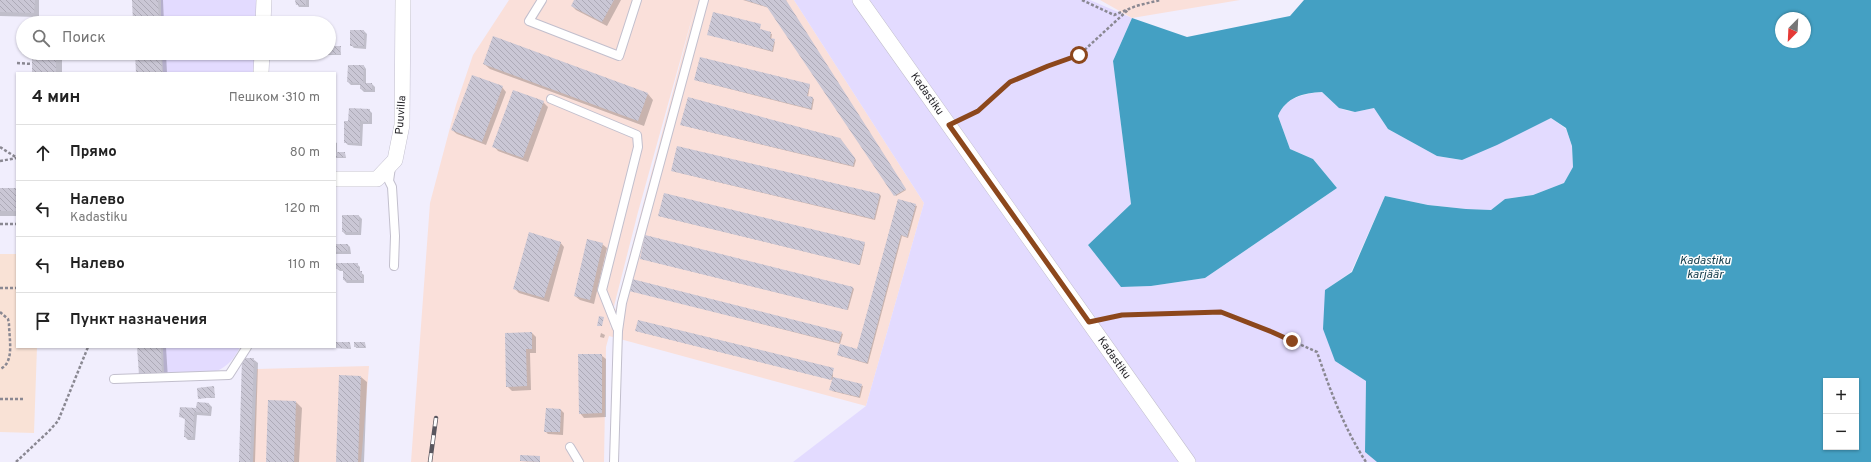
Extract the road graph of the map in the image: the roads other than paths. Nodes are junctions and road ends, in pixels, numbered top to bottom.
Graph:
1 (264, 0) edge
2 (403, 0) edge
3 (542, 0) edge
4 (637, 0) edge
5 (704, 0) edge
6 (860, 0) edge
7 (263, 16) edge
8 (262, 60) edge
9 (261, 72) edge
10 (551, 99) dead end
11 (392, 163) junction
12 (336, 179) edge
13 (394, 266) dead end
14 (618, 331) junction
15 (247, 348) edge
16 (114, 379) dead end
17 (570, 447) dead end
18 (579, 462) edge
19 (614, 462) edge
20 (1188, 462) edge

1 - 7 street
2 - 11 street, Puuvilla
3 - 4 lane
5 - 14 lane
6 - 20 street, Kadastiku
8 - 9 street
10 - 14 lane
11 - 12 street, Puuvilla
11 - 13 lane
14 - 19 lane
15 - 16 lane
17 - 18 lane

